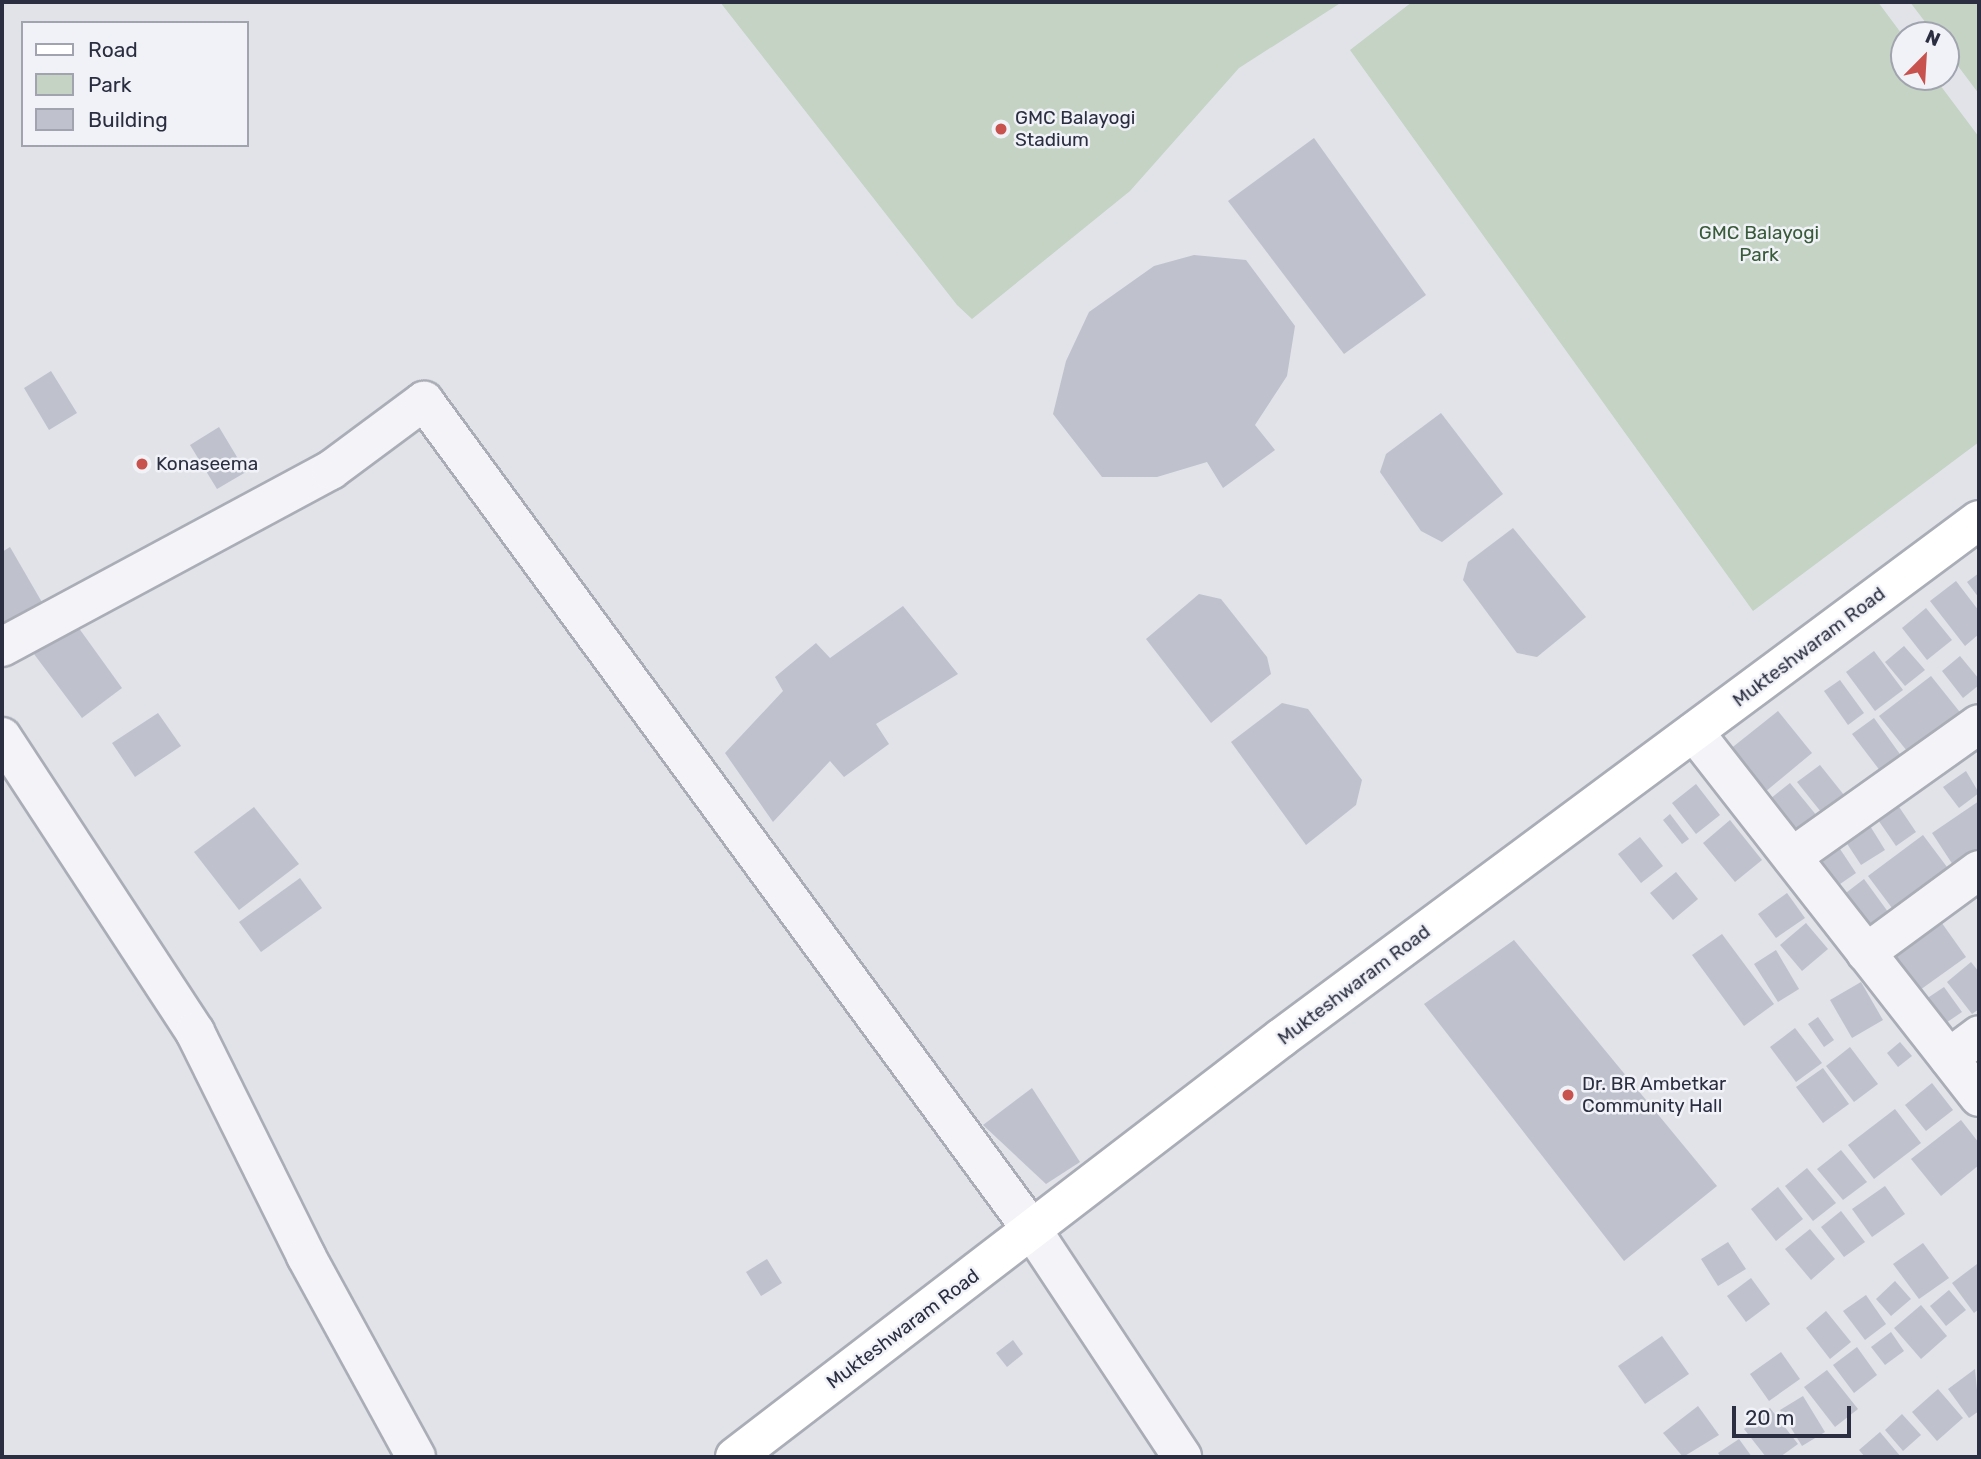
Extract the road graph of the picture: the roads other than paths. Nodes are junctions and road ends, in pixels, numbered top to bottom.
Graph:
1 (1979, 520) edge
2 (2, 646) edge
3 (1979, 724) edge
4 (1694, 732) junction
5 (2, 737) edge
6 (1792, 857) junction
7 (1979, 870) edge
8 (1867, 953) junction
9 (1979, 1035) edge
10 (1949, 1058) junction
11 (1979, 1097) edge
12 (1032, 1230) junction
13 (416, 1457) edge
14 (735, 1457) edge
15 (1182, 1457) edge

1 - 4 main road, Mukteshwaram Road
2 - 12 street
3 - 6 street
4 - 6 street
4 - 12 main road, Mukteshwaram Road
5 - 13 street
6 - 8 street
7 - 8 street
8 - 10 street
9 - 10 street
10 - 11 street
12 - 14 main road, Mukteshwaram Road
12 - 15 street

